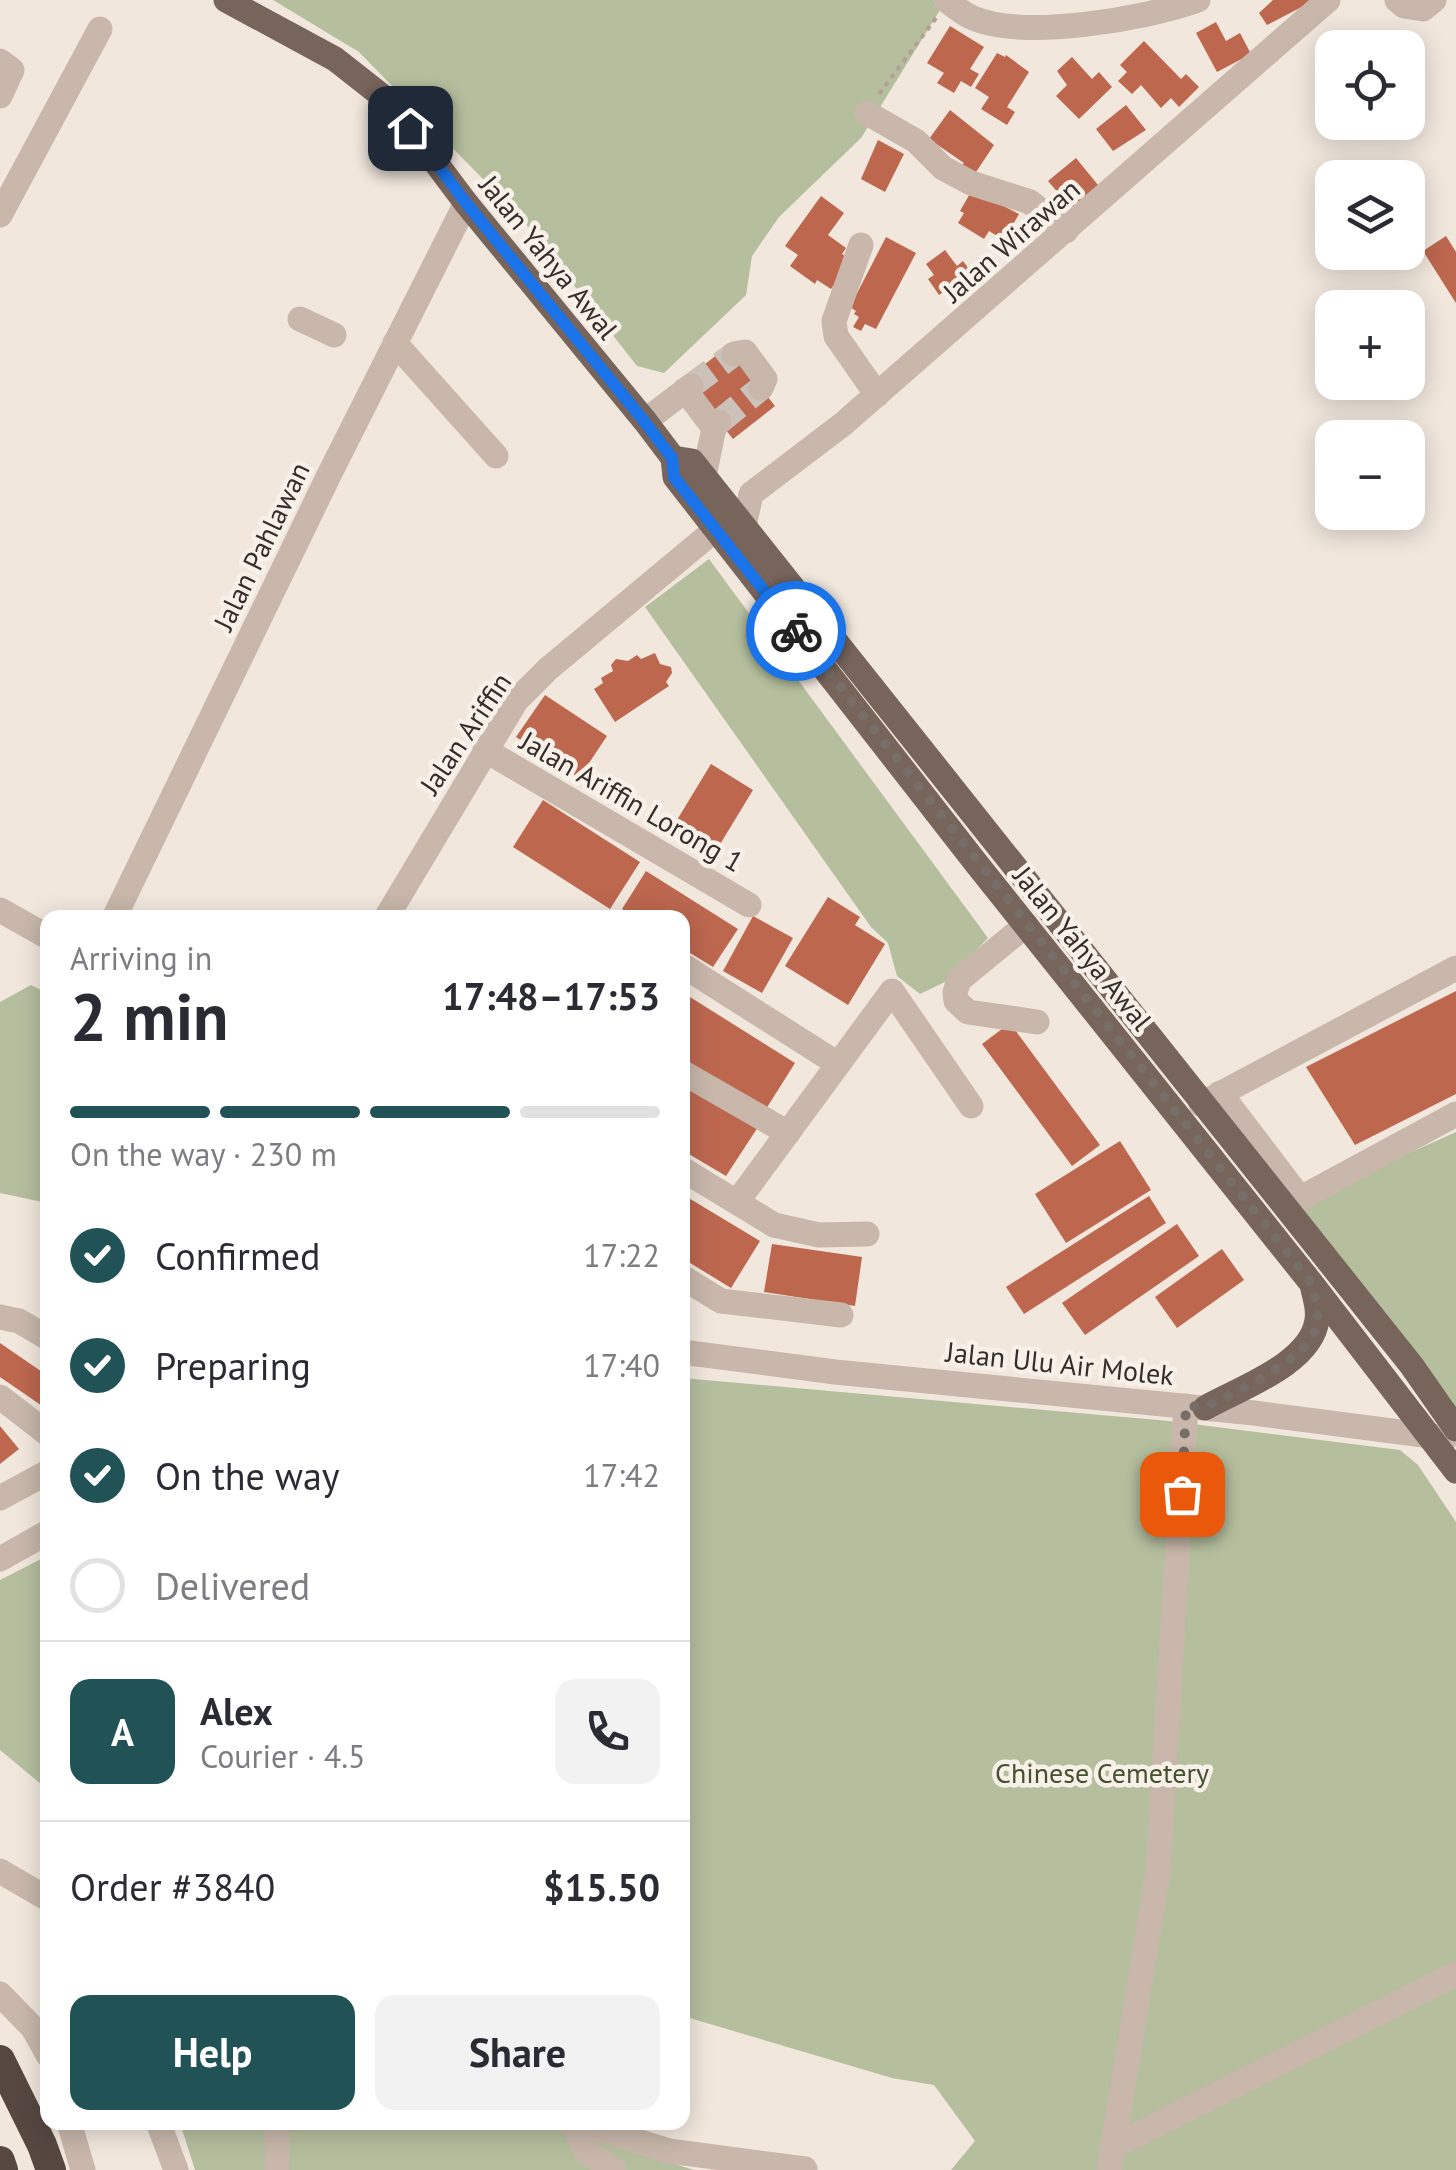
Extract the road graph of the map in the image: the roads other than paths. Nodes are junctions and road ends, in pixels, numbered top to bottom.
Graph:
1 (226, 0) edge
2 (1198, 0) edge
3 (1328, 0) edge
4 (1397, 0) edge
5 (1434, 0) edge
6 (948, 1) edge
7 (1123, 9) edge
8 (100, 29) dead end
9 (0, 61) edge
10 (0, 96) edge
11 (867, 113) road end
12 (466, 203) junction
13 (0, 215) edge
14 (1066, 231) junction
15 (861, 245) dead end
16 (300, 319) dead end
17 (334, 335) dead end
18 (395, 342) junction
19 (734, 354) dead end
20 (761, 388) dead end
21 (877, 395) junction
22 (644, 421) junction
23 (496, 456) dead end
24 (672, 458) junction
25 (709, 481) junction
26 (751, 494) junction
27 (744, 526) junction
28 (716, 530) junction
29 (485, 750) junction
30 (749, 904) dead end
31 (0, 910) edge
32 (118, 910) edge
33 (401, 910) edge
34 (1026, 925) junction
35 (40, 932) edge
36 (1456, 968) edge
37 (690, 970) edge
38 (1037, 1022) dead end
39 (838, 1064) junction
40 (690, 1077) edge
41 (1224, 1091) junction
42 (972, 1106) dead end
43 (1456, 1114) edge
44 (788, 1133) junction
45 (690, 1174) edge
46 (1306, 1195) junction
47 (737, 1202) junction
48 (867, 1234) dead end
49 (690, 1282) edge
50 (1312, 1284) junction
51 (841, 1315) dead end
52 (0, 1317) edge
53 (40, 1333) edge
54 (690, 1353) edge
55 (0, 1397) edge
56 (1195, 1407) junction
57 (40, 1428) edge
58 (1448, 1435) edge
59 (1456, 1472) edge
60 (40, 1476) edge
61 (0, 1498) edge
62 (40, 1536) edge
63 (0, 1559) edge
64 (0, 1871) edge
65 (40, 1894) edge
66 (1456, 1974) edge
67 (0, 1994) edge
68 (40, 2041) edge
69 (0, 2060) edge
70 (70, 2130) edge
71 (161, 2130) edge
72 (277, 2130) edge
73 (577, 2130) edge
74 (600, 2130) edge
75 (1111, 2159) edge
76 (0, 2161) edge
77 (277, 2169) edge
78 (805, 2169) edge
79 (4, 2170) edge
80 (50, 2170) edge
81 (83, 2170) edge
82 (176, 2170) edge
83 (614, 2170) edge

1 - 12 main road, Jalan Yahya Awal
2 - 7 street
3 - 14 street, Jalan Wirawan
4 - 5 street
6 - 7 street
8 - 13 street
9 - 10 street
11 - 14 street
12 - 18 street, Jalan Pahlawan
12 - 22 main road, Jalan Yahya Awal
14 - 21 street, Jalan Wirawan
15 - 21 street
16 - 17 street
18 - 23 street
18 - 32 street, Jalan Pahlawan
19 - 20 street
21 - 26 street, Jalan Wirawan
22 - 24 main road, Jalan Yahya Awal
22 - 25 street
24 - 25 main road, Jalan Yahya Awal
24 - 28 main road, Jalan Yahya Awal
25 - 26 street
25 - 27 main road, Jalan Yahya Awal
26 - 27 street
27 - 41 main road, Jalan Yahya Awal
28 - 29 street, Jalan Ariffin
28 - 34 main road, Jalan Yahya Awal
29 - 30 street, Jalan Ariffin Lorong 1
29 - 33 street, Jalan Ariffin
31 - 35 street
34 - 38 street
34 - 50 main road, Jalan Yahya Awal
36 - 41 street
37 - 39 street
39 - 42 street
39 - 44 street
40 - 44 street
41 - 46 main road, Jalan Yahya Awal
43 - 46 street
44 - 47 street
45 - 47 street
46 - 58 main road, Jalan Yahya Awal
47 - 48 street
49 - 51 street
50 - 56 main road
50 - 58 main road, Jalan Yahya Awal
52 - 53 street
54 - 56 street, Jalan Ulu Air Molek
55 - 57 street
56 - 58 street, Jalan Ulu Air Molek
56 - 75 street
58 - 59 main road, Jalan Yahya Awal
60 - 61 street
62 - 63 street
64 - 65 street
66 - 75 street
67 - 68 street
69 - 80 highway
70 - 81 street
71 - 82 street
72 - 77 street
73 - 83 street
74 - 78 street
76 - 79 highway

